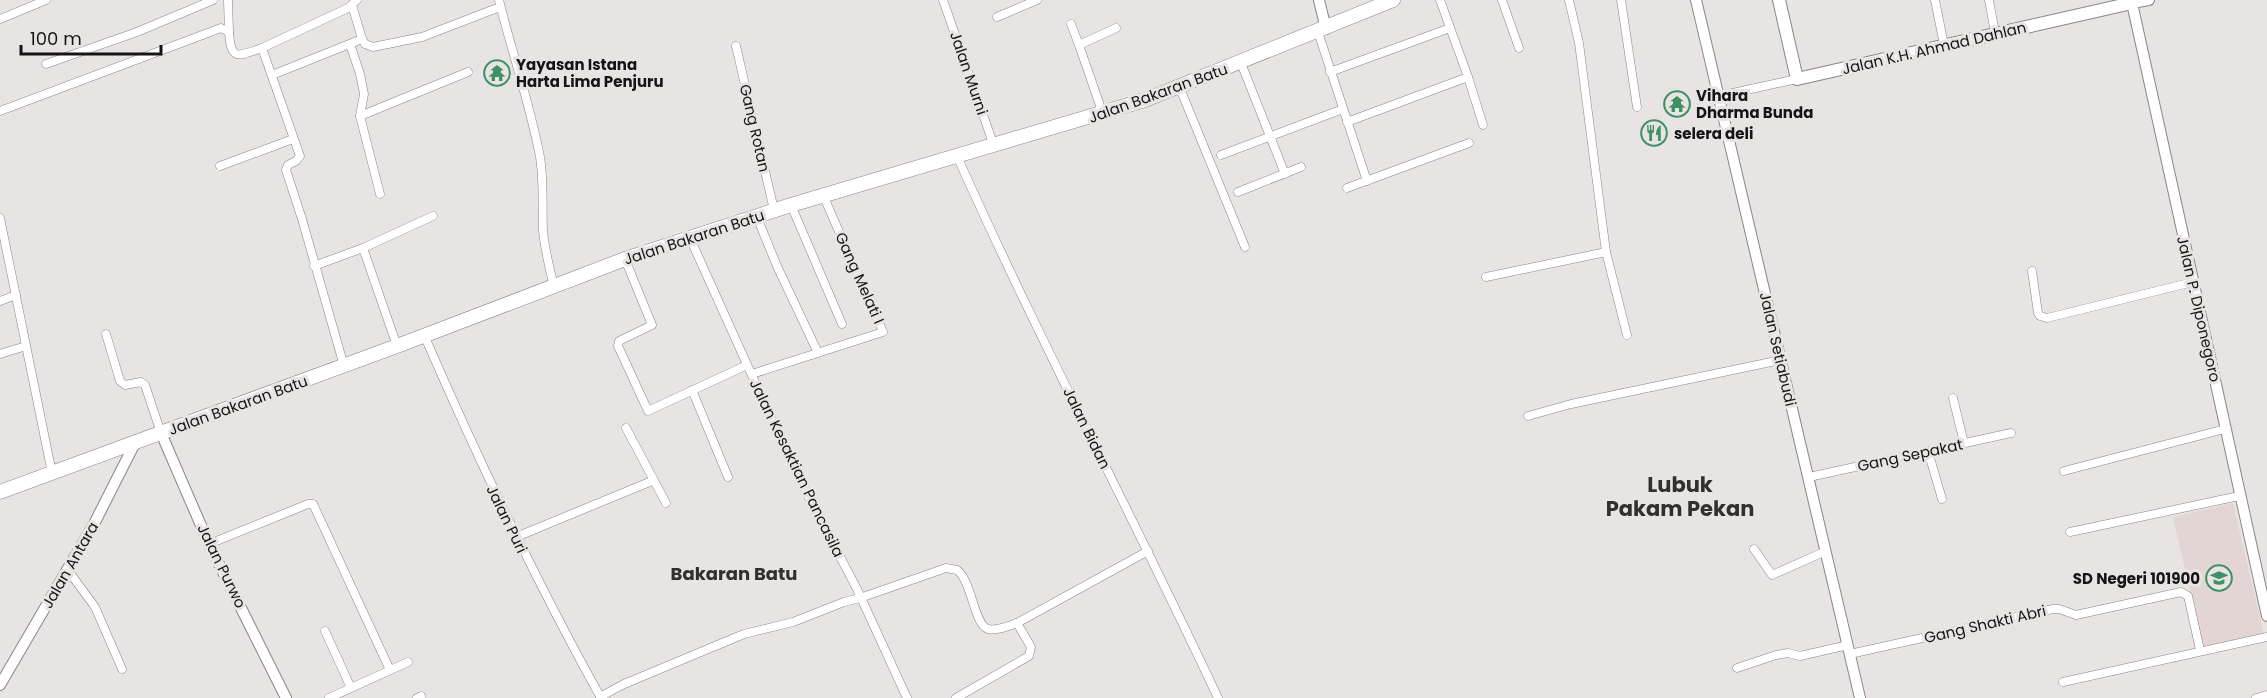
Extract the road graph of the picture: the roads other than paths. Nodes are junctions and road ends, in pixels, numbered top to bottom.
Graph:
1 (46, 0) edge
2 (213, 0) edge
3 (228, 0) edge
4 (943, 0) edge
5 (1037, 0) edge
6 (1319, 0) edge
7 (1393, 0) edge
8 (1440, 0) edge
9 (1502, 0) edge
10 (1569, 0) edge
11 (1621, 0) edge
12 (1696, 0) edge
13 (1779, 0) edge
14 (1935, 0) edge
15 (1989, 0) edge
16 (2149, 0) edge
17 (2132, 1) edge
18 (355, 2) edge
19 (500, 4) edge
20 (997, 17) dead end
21 (0, 20) edge
22 (1071, 24) dead end
23 (1116, 28) dead end
24 (1450, 28) junction
25 (1322, 30) junction
26 (229, 32) junction
27 (1995, 33) junction
28 (362, 39) junction
29 (350, 44) junction
30 (1079, 45) junction
31 (1944, 45) junction
32 (736, 46) dead end
33 (262, 48) junction
34 (1519, 48) dead end
35 (1241, 63) junction
36 (46, 64) dead end
37 (468, 72) dead end
38 (1330, 72) junction
39 (272, 75) junction
40 (1468, 77) junction
41 (1797, 79) junction
42 (1179, 86) junction
43 (1719, 96) junction
44 (1637, 107) dead end
45 (1343, 109) junction
46 (0, 111) edge
47 (1103, 114) junction
48 (360, 116) junction
49 (1347, 122) junction
50 (1483, 125) dead end
51 (1271, 138) junction
52 (293, 139) junction
53 (1469, 143) dead end
54 (994, 146) junction
55 (1221, 155) dead end
56 (957, 156) junction
57 (220, 166) dead end
58 (1301, 167) dead end
59 (1285, 174) junction
60 (1367, 181) junction
61 (1347, 188) dead end
62 (1238, 192) dead end
63 (380, 194) dead end
64 (823, 195) junction
65 (791, 205) junction
66 (774, 210) junction
67 (756, 215) junction
68 (433, 216) dead end
69 (0, 218) edge
70 (689, 236) junction
71 (1245, 247) dead end
72 (363, 248) junction
73 (1606, 252) junction
74 (625, 259) junction
75 (314, 266) junction
76 (2032, 271) dead end
77 (1486, 277) dead end
78 (2193, 282) junction
79 (554, 286) junction
80 (16, 295) junction
81 (0, 301) edge
82 (842, 324) dead end
83 (105, 334) dead end
84 (424, 335) junction
85 (1626, 335) dead end
86 (26, 346) junction
87 (397, 346) junction
88 (818, 353) junction
89 (0, 354) edge
90 (1781, 360) junction
91 (747, 365) junction
92 (344, 366) junction
93 (752, 374) junction
94 (692, 390) junction
95 (1953, 398) dead end
96 (1528, 416) dead end
97 (626, 428) dead end
98 (2225, 429) junction
99 (161, 433) junction
100 (2011, 433) dead end
101 (135, 443) junction
102 (1965, 443) junction
103 (1928, 451) junction
104 (2064, 471) dead end
105 (52, 473) junction
106 (728, 477) dead end
107 (1809, 477) junction
108 (652, 481) junction
109 (0, 492) edge
110 (2240, 496) junction
111 (1942, 500) dead end
112 (666, 503) dead end
113 (2070, 532) dead end
114 (516, 537) junction
115 (209, 543) junction
116 (1754, 549) dead end
117 (1148, 551) junction
118 (1826, 551) junction
119 (67, 569) junction
120 (860, 598) junction
121 (2267, 616) edge
122 (1017, 624) junction
123 (325, 631) dead end
124 (2267, 637) edge
125 (1849, 650) junction
126 (2200, 650) junction
127 (408, 662) dead end
128 (1737, 668) dead end
129 (122, 669) dead end
130 (390, 670) junction
131 (2063, 681) dead end
132 (0, 685) edge
133 (351, 688) junction
134 (2267, 695) edge
135 (282, 697) edge
136 (329, 698) edge
137 (601, 698) edge
138 (908, 698) edge
139 (956, 698) edge
140 (1218, 698) edge
141 (1860, 698) edge
142 (2256, 698) edge

1 - 21 street
2 - 36 street
3 - 26 street
4 - 54 street, Jalan Murni
5 - 20 street
6 - 25 street
7 - 25 highway, Jalan Bakaran Batu
8 - 24 street
9 - 34 street
10 - 73 street
11 - 44 street
12 - 43 street, Jalan Setiabudi
13 - 41 main road
14 - 31 street
15 - 27 street
16 - 17 street, Jalan K.H. Ahmad Dahlan
17 - 27 main road, Jalan K.H. Ahmad Dahlan
17 - 78 street, Jalan P. Diponegoro
18 - 28 street
18 - 33 street
19 - 28 street
19 - 79 street
22 - 30 street
23 - 30 street
24 - 38 street
24 - 40 street
25 - 35 highway, Jalan Bakaran Batu
25 - 38 street
26 - 33 street
26 - 46 street
27 - 31 main road, Jalan K.H. Ahmad Dahlan
28 - 29 street
29 - 39 street
29 - 48 street
30 - 47 street
31 - 41 main road, Jalan K.H. Ahmad Dahlan
32 - 66 street, Gang Rotan
33 - 39 street
35 - 42 highway, Jalan Bakaran Batu
35 - 51 street
37 - 48 street
38 - 45 street
39 - 52 street
40 - 49 street
40 - 50 street
41 - 43 street, Jalan K.H. Ahmad Dahlan
42 - 47 highway, Jalan Bakaran Batu
42 - 71 street
43 - 90 street, Jalan Setiabudi
45 - 49 street
45 - 51 street
47 - 54 highway, Jalan Bakaran Batu
48 - 63 street
49 - 60 street
51 - 55 street
51 - 59 street
52 - 57 street
52 - 75 street
53 - 60 street
54 - 56 highway, Jalan Bakaran Batu
56 - 64 highway, Jalan Bakaran Batu
56 - 117 street, Jalan Bidan
58 - 59 street
59 - 62 street
60 - 61 street
64 - 65 highway, Jalan Bakaran Batu
64 - 88 street, Gang Melati I
65 - 66 highway, Jalan Bakaran Batu
65 - 82 street
66 - 67 highway, Jalan Bakaran Batu
67 - 70 highway, Jalan Bakaran Batu
67 - 88 street
68 - 72 street
69 - 80 street
70 - 74 highway, Jalan Bakaran Batu
70 - 91 street, Jalan Kesaktian Pancasila
72 - 75 street
72 - 87 street
73 - 77 street
73 - 85 street
74 - 79 highway, Jalan Bakaran Batu
74 - 94 street
75 - 92 street
76 - 78 street
78 - 98 street, Jalan P. Diponegoro
79 - 84 highway, Jalan Bakaran Batu
80 - 81 street
80 - 86 street
83 - 99 street
84 - 87 highway, Jalan Bakaran Batu
84 - 114 street, Jalan Puri
86 - 89 street
86 - 105 street
87 - 92 highway, Jalan Bakaran Batu
88 - 93 street
90 - 96 street
90 - 107 street, Jalan Setiabudi
91 - 93 street, Jalan Kesaktian Pancasila
91 - 94 street
92 - 99 highway, Jalan Bakaran Batu
93 - 120 street, Jalan Kesaktian Pancasila
94 - 106 street
95 - 102 street
97 - 108 street
98 - 104 street
98 - 110 street, Jalan P. Diponegoro
99 - 101 highway, Jalan Bakaran Batu
99 - 115 street, Jalan Purwo
100 - 102 street, Gang Sepakat
101 - 105 highway, Jalan Bakaran Batu
101 - 119 street, Jalan Antara
102 - 103 street, Gang Sepakat
103 - 107 street, Gang Sepakat
103 - 111 street
105 - 109 highway, Jalan Bakaran Batu
107 - 118 street, Jalan Setiabudi
108 - 112 street
108 - 114 street
110 - 113 street
110 - 121 street, Jalan P. Diponegoro
114 - 137 street, Jalan Puri
115 - 130 street
115 - 135 street, Jalan Purwo
116 - 118 street
117 - 122 street
117 - 140 street, Jalan Bidan
118 - 125 street, Jalan Setiabudi
119 - 129 street
119 - 132 street, Jalan Antara
120 - 122 street
120 - 137 street
120 - 138 street, Jalan Kesaktian Pancasila
122 - 139 street
123 - 133 street
124 - 126 street
125 - 126 street, Gang Shakti Abri
125 - 128 street, Gang Shakti Abri
125 - 141 street, Jalan Setiabudi
126 - 131 street
127 - 130 street
130 - 133 street
133 - 136 street
134 - 142 street

